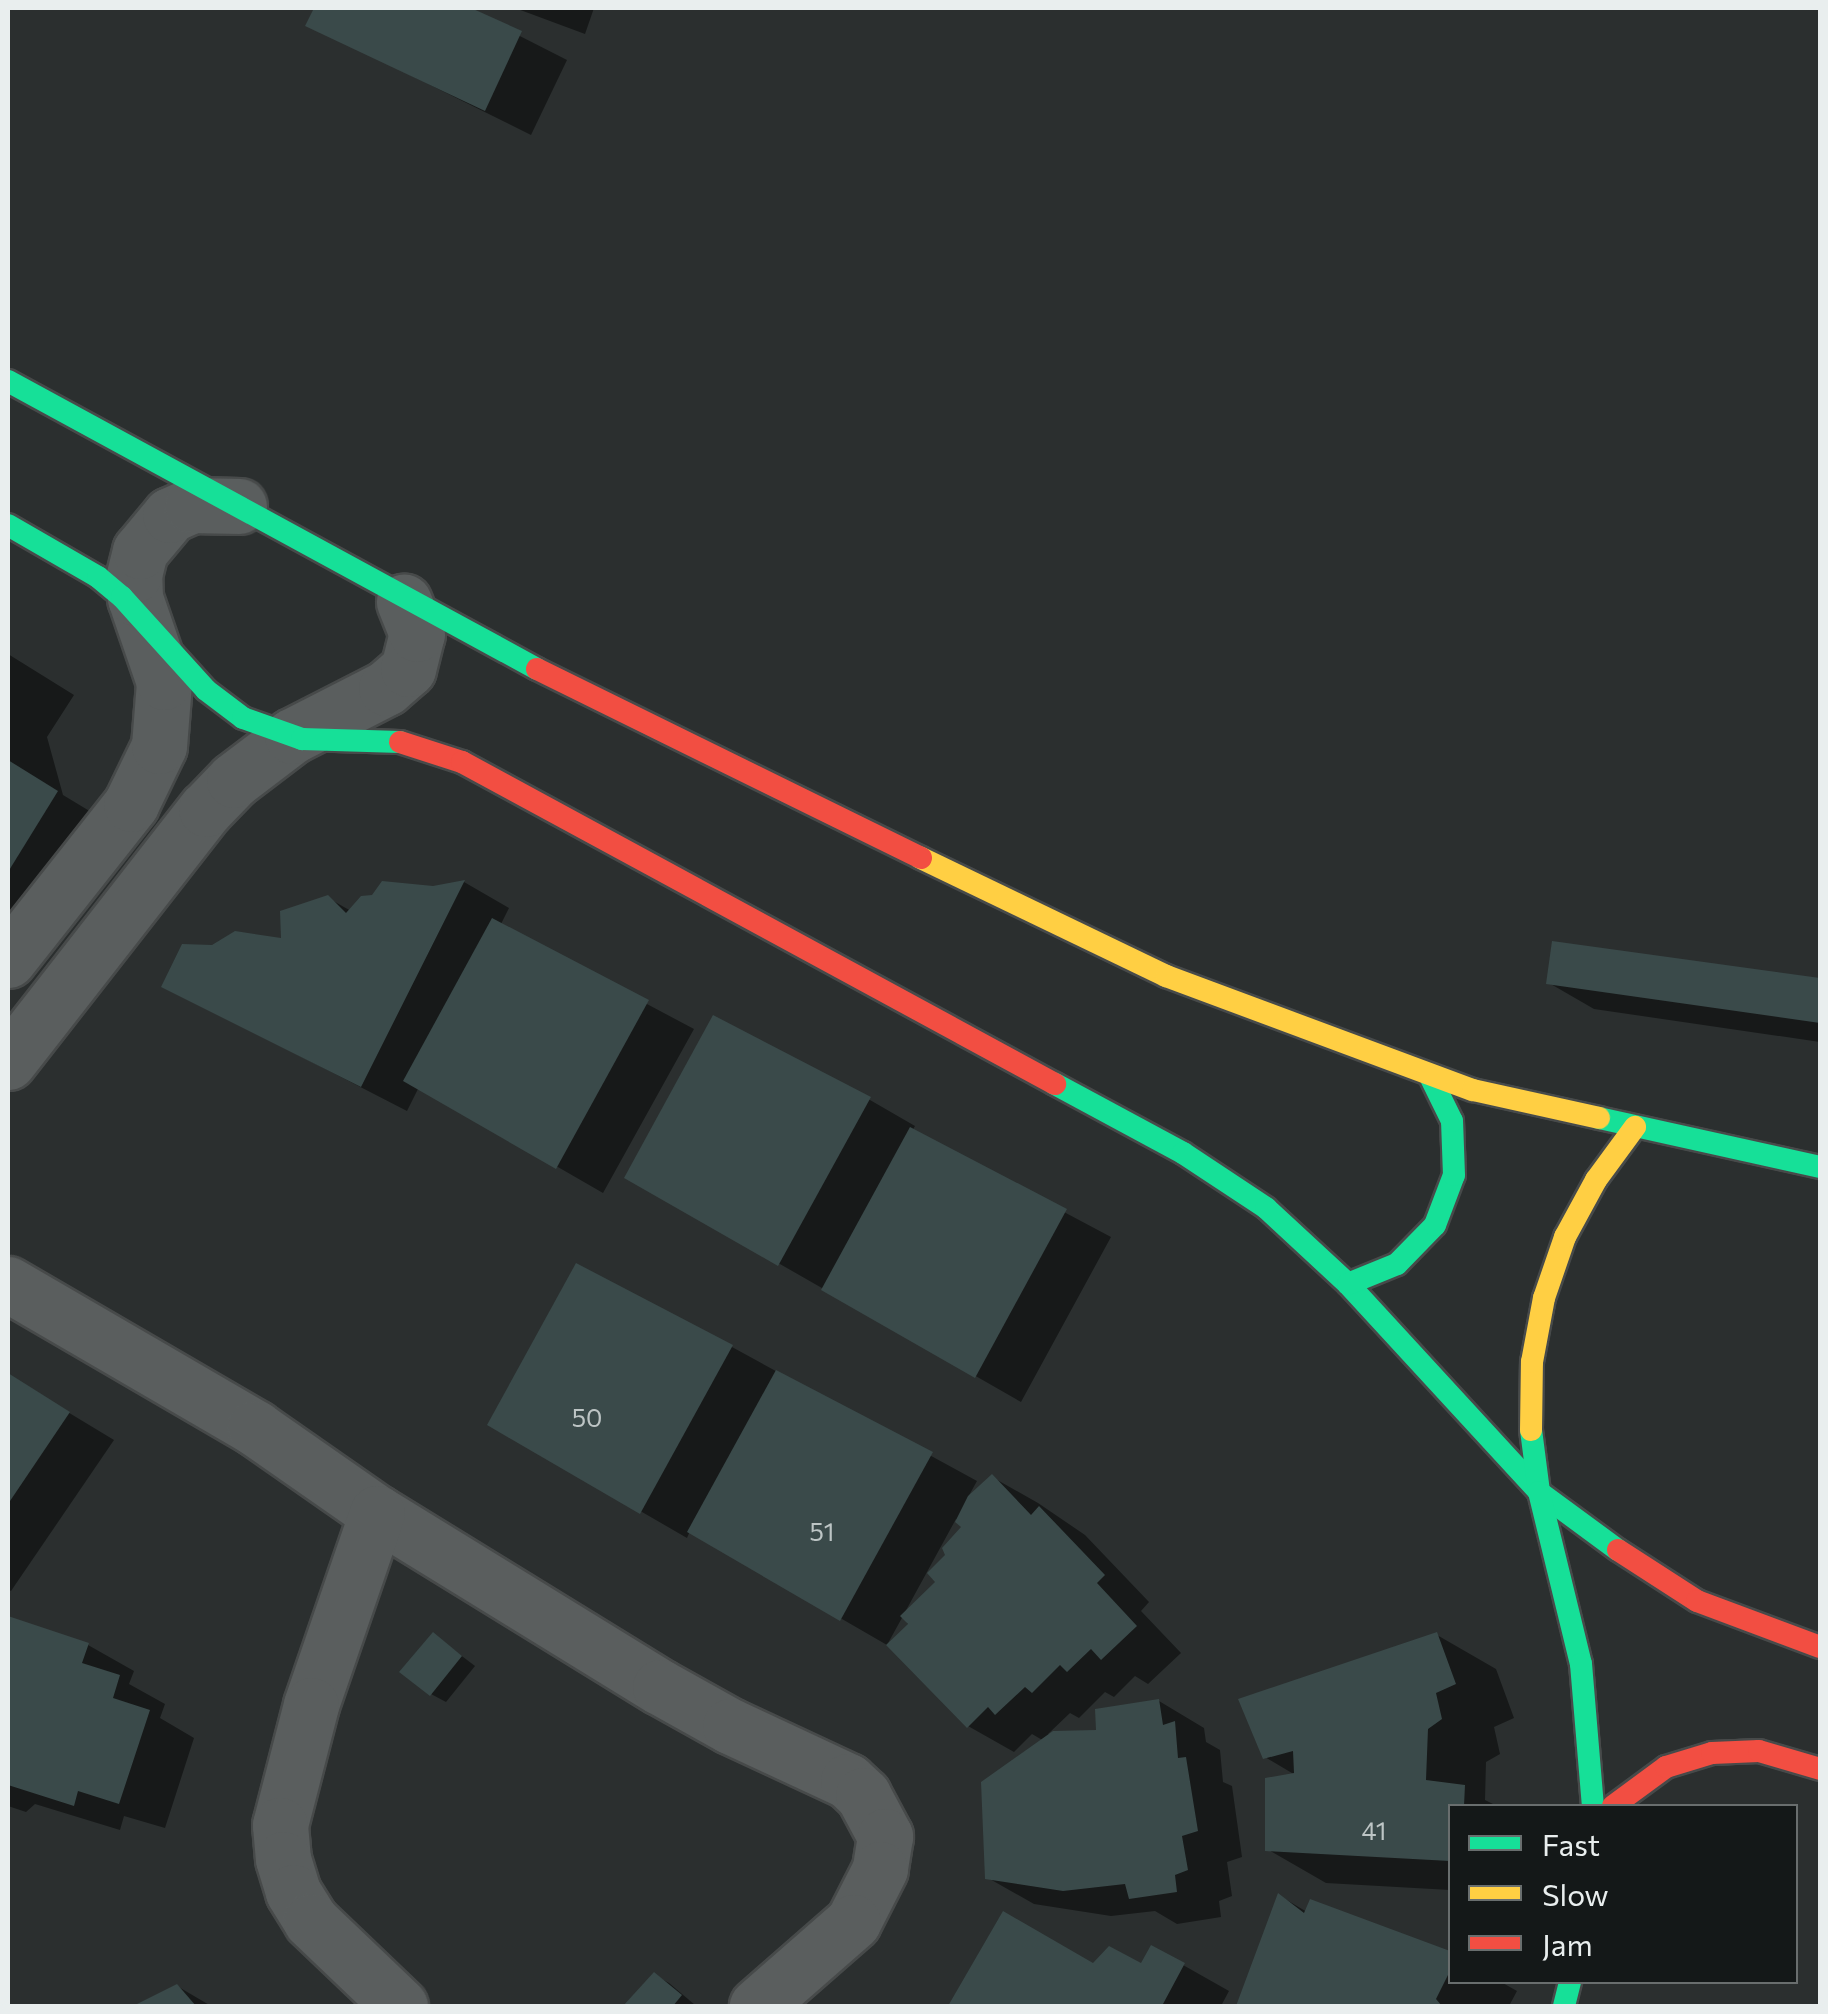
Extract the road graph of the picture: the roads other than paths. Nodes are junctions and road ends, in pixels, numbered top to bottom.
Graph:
1 (8, 381) edge
2 (239, 506) junction
3 (8, 525) edge
4 (404, 601) junction
5 (144, 620) junction
6 (292, 736) junction
7 (8, 960) edge
8 (8, 1062) edge
9 (1429, 1074) junction
10 (1635, 1128) junction
11 (1820, 1167) edge
12 (8, 1284) edge
13 (1348, 1284) junction
14 (1539, 1492) junction
15 (377, 1512) junction
16 (1820, 1648) edge
17 (1820, 1769) edge
18 (1593, 1804) edge
19 (1616, 1804) edge
20 (400, 2006) edge
21 (757, 2006) edge

1 - 2 street
2 - 4 street
2 - 5 street
3 - 5 street
4 - 6 street
4 - 9 street
5 - 6 street
5 - 7 street
6 - 8 street
6 - 13 street
9 - 10 street
9 - 13 street
10 - 11 street
10 - 14 street
12 - 15 street
13 - 14 street
14 - 16 street
14 - 18 street
15 - 20 street
15 - 21 street
17 - 19 street

